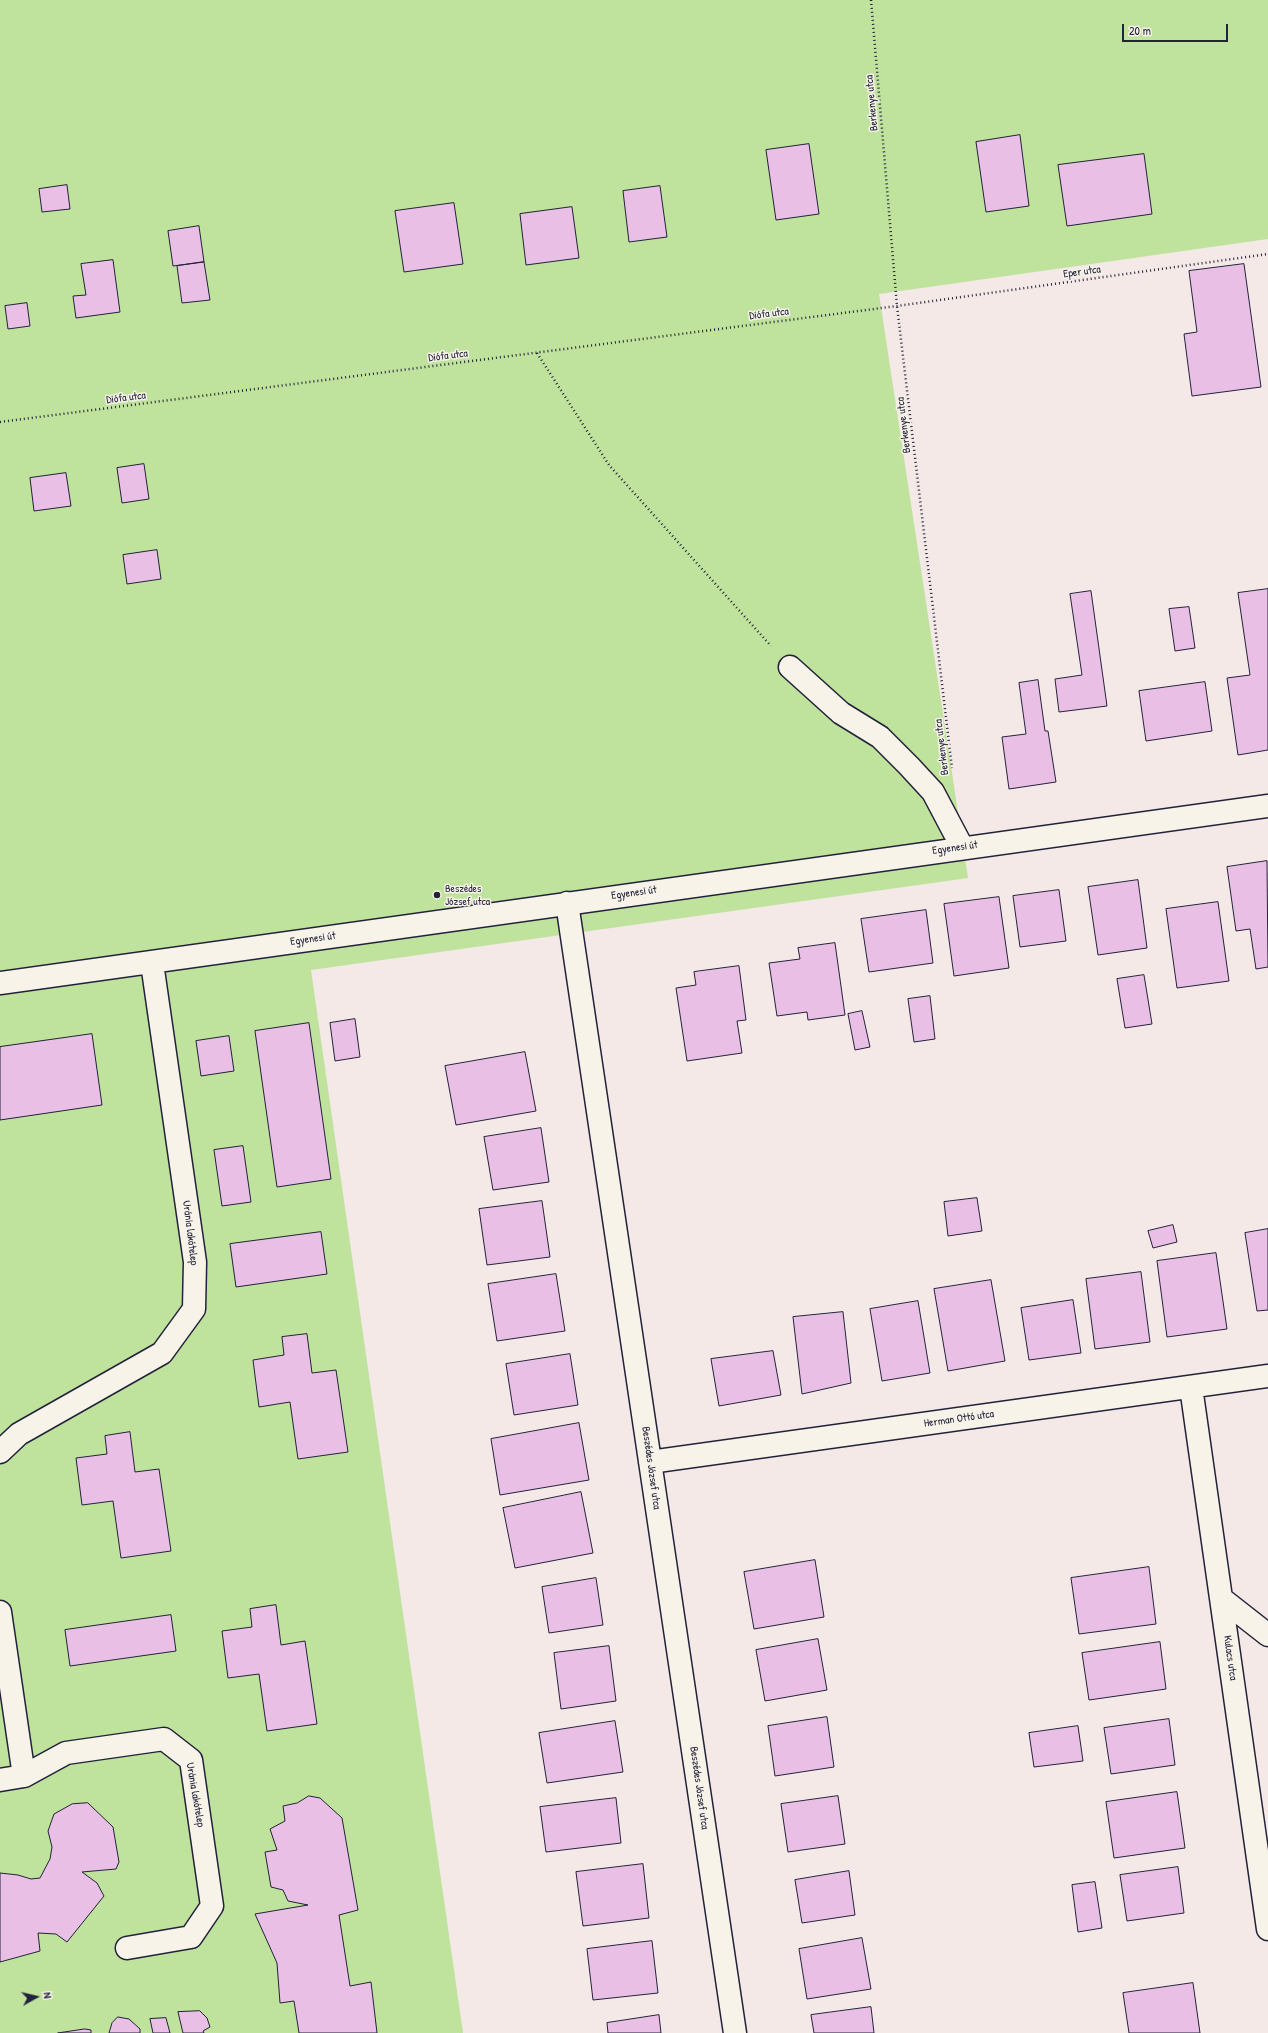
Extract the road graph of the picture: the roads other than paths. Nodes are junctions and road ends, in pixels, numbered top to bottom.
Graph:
1 (790, 667) road end
2 (1268, 806) edge
3 (962, 848) junction
4 (567, 902) junction
5 (152, 962) junction
6 (0, 983) edge
7 (1268, 1376) edge
8 (1191, 1387) junction
9 (0, 1452) edge
10 (650, 1462) junction
11 (1222, 1599) junction
12 (0, 1612) edge
13 (1268, 1635) edge
14 (24, 1776) junction
15 (0, 1780) edge
16 (1268, 1930) edge
17 (127, 1948) dead end
18 (735, 2033) edge

1 - 3 street
2 - 3 street, Egyenesi út
3 - 4 street, Egyenesi út
4 - 5 street, Egyenesi út
4 - 10 street, Beszédes József utca
5 - 6 street, Egyenesi út
5 - 9 street, Uránia lakótelep
7 - 8 street, Herman Ottó utca
8 - 10 street, Herman Ottó utca
8 - 11 street, Kulacs utca
10 - 18 street, Beszédes József utca
11 - 13 street
11 - 16 street, Kulacs utca
12 - 14 street
14 - 15 street, Uránia lakótelep
14 - 17 street, Uránia lakótelep

